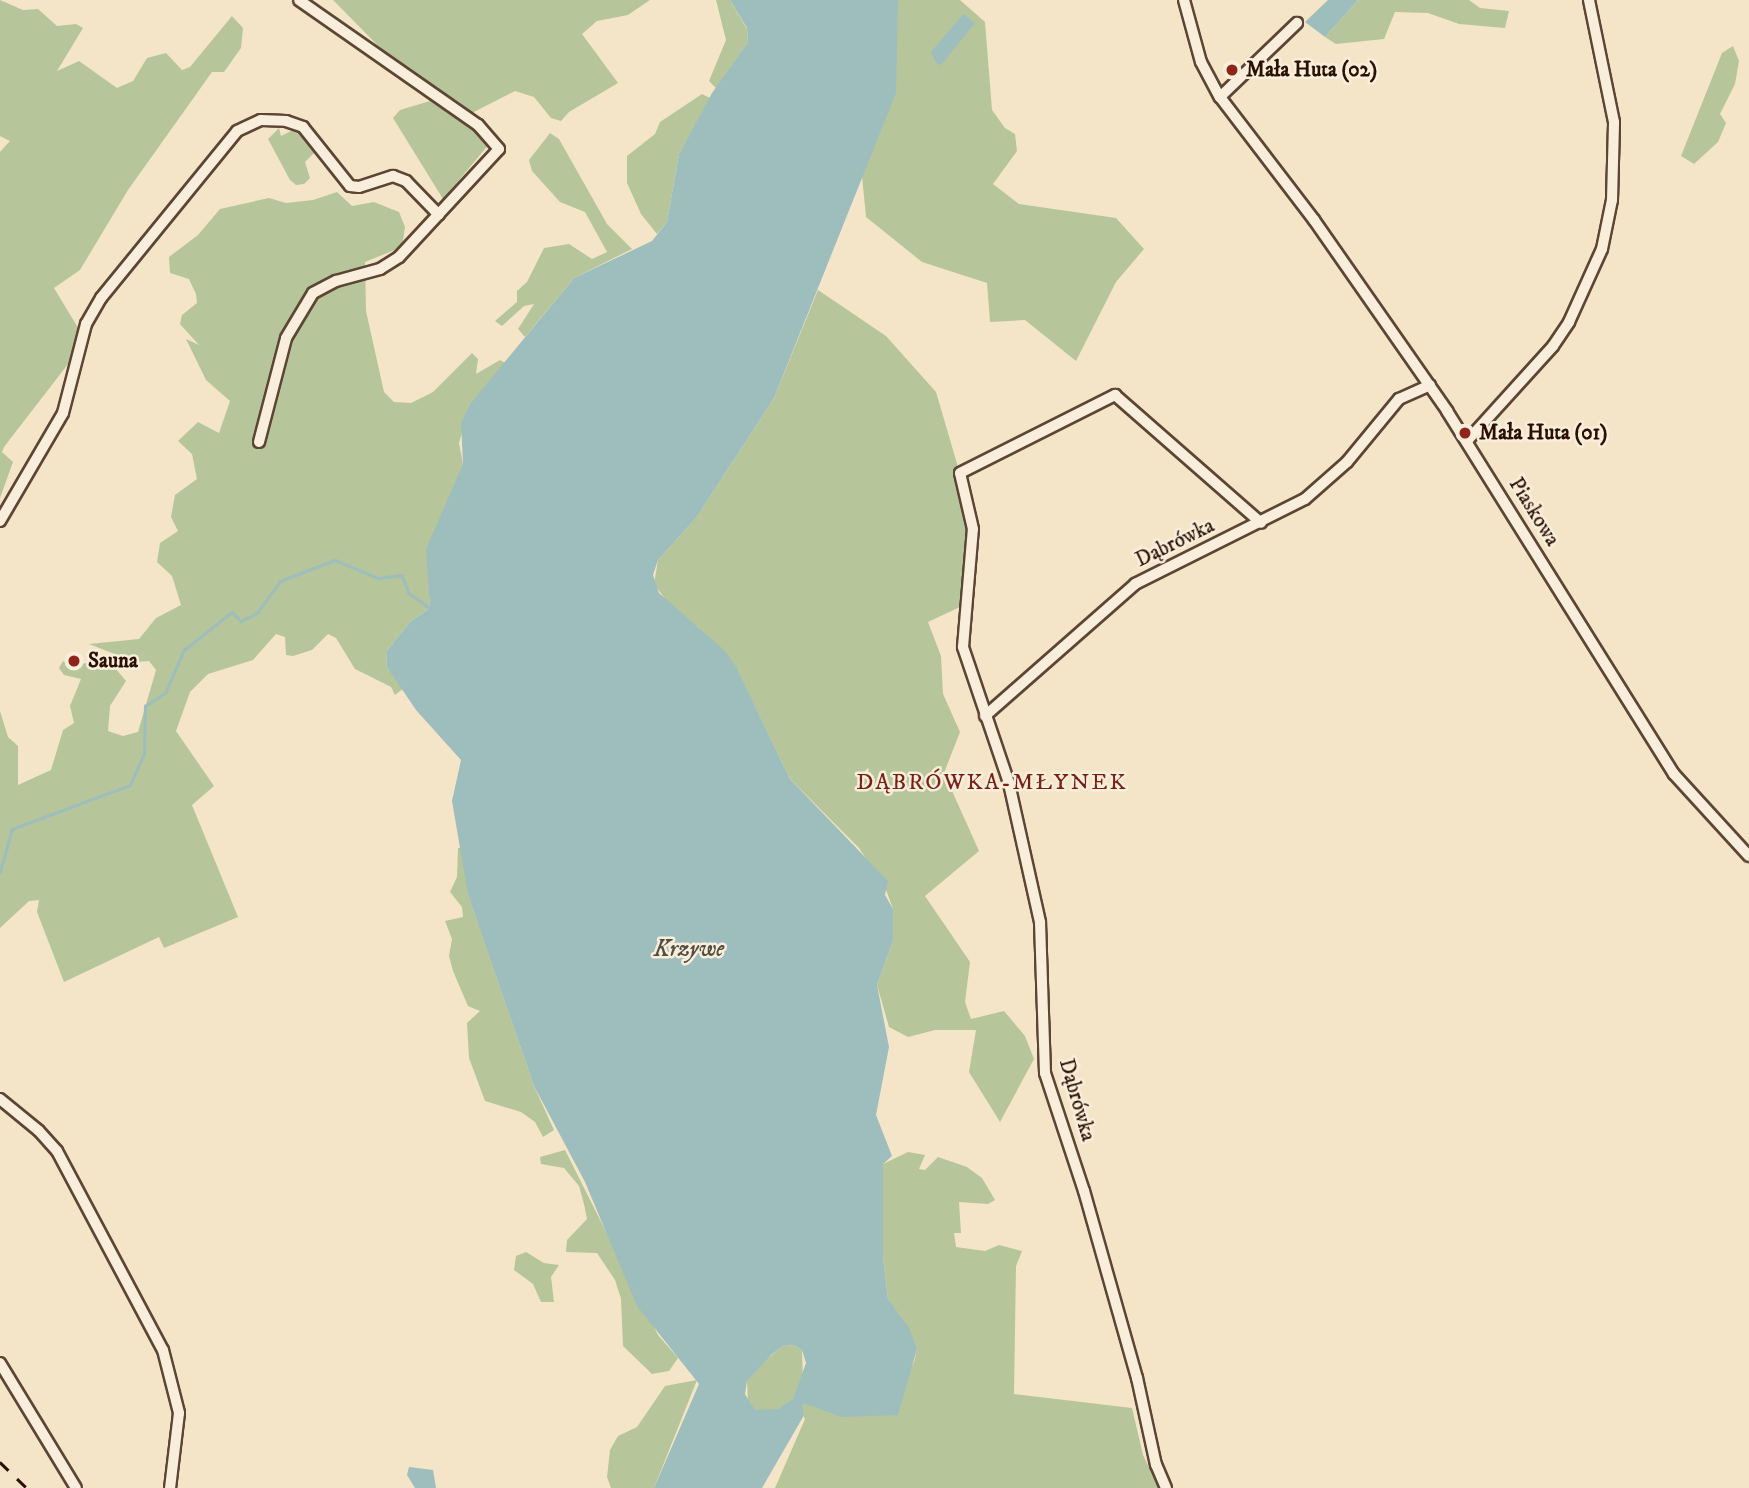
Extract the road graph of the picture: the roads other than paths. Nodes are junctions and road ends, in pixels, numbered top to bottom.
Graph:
1 (299, 0) edge
2 (1184, 0) edge
3 (1590, 0) edge
4 (1297, 23) dead end
5 (1220, 97) junction
6 (439, 215) junction
7 (1430, 385) junction
8 (1467, 441) junction
9 (259, 442) dead end
10 (0, 521) edge
11 (1261, 523) junction
12 (985, 716) junction
13 (1749, 856) edge
14 (0, 1100) edge
15 (0, 1363) edge
16 (76, 1488) edge
17 (170, 1488) edge
18 (1166, 1488) edge

1 - 6 street
2 - 5 street, Piaskowa
3 - 8 street
4 - 5 street
5 - 7 street, Piaskowa
6 - 9 street
6 - 10 street
7 - 8 street, Piaskowa
7 - 11 street, Dąbrówka
8 - 13 street, Piaskowa
11 - 12 street, Dąbrówka
11 - 12 street, Dąbrówka
12 - 18 street, Dąbrówka
14 - 17 street
15 - 16 street

